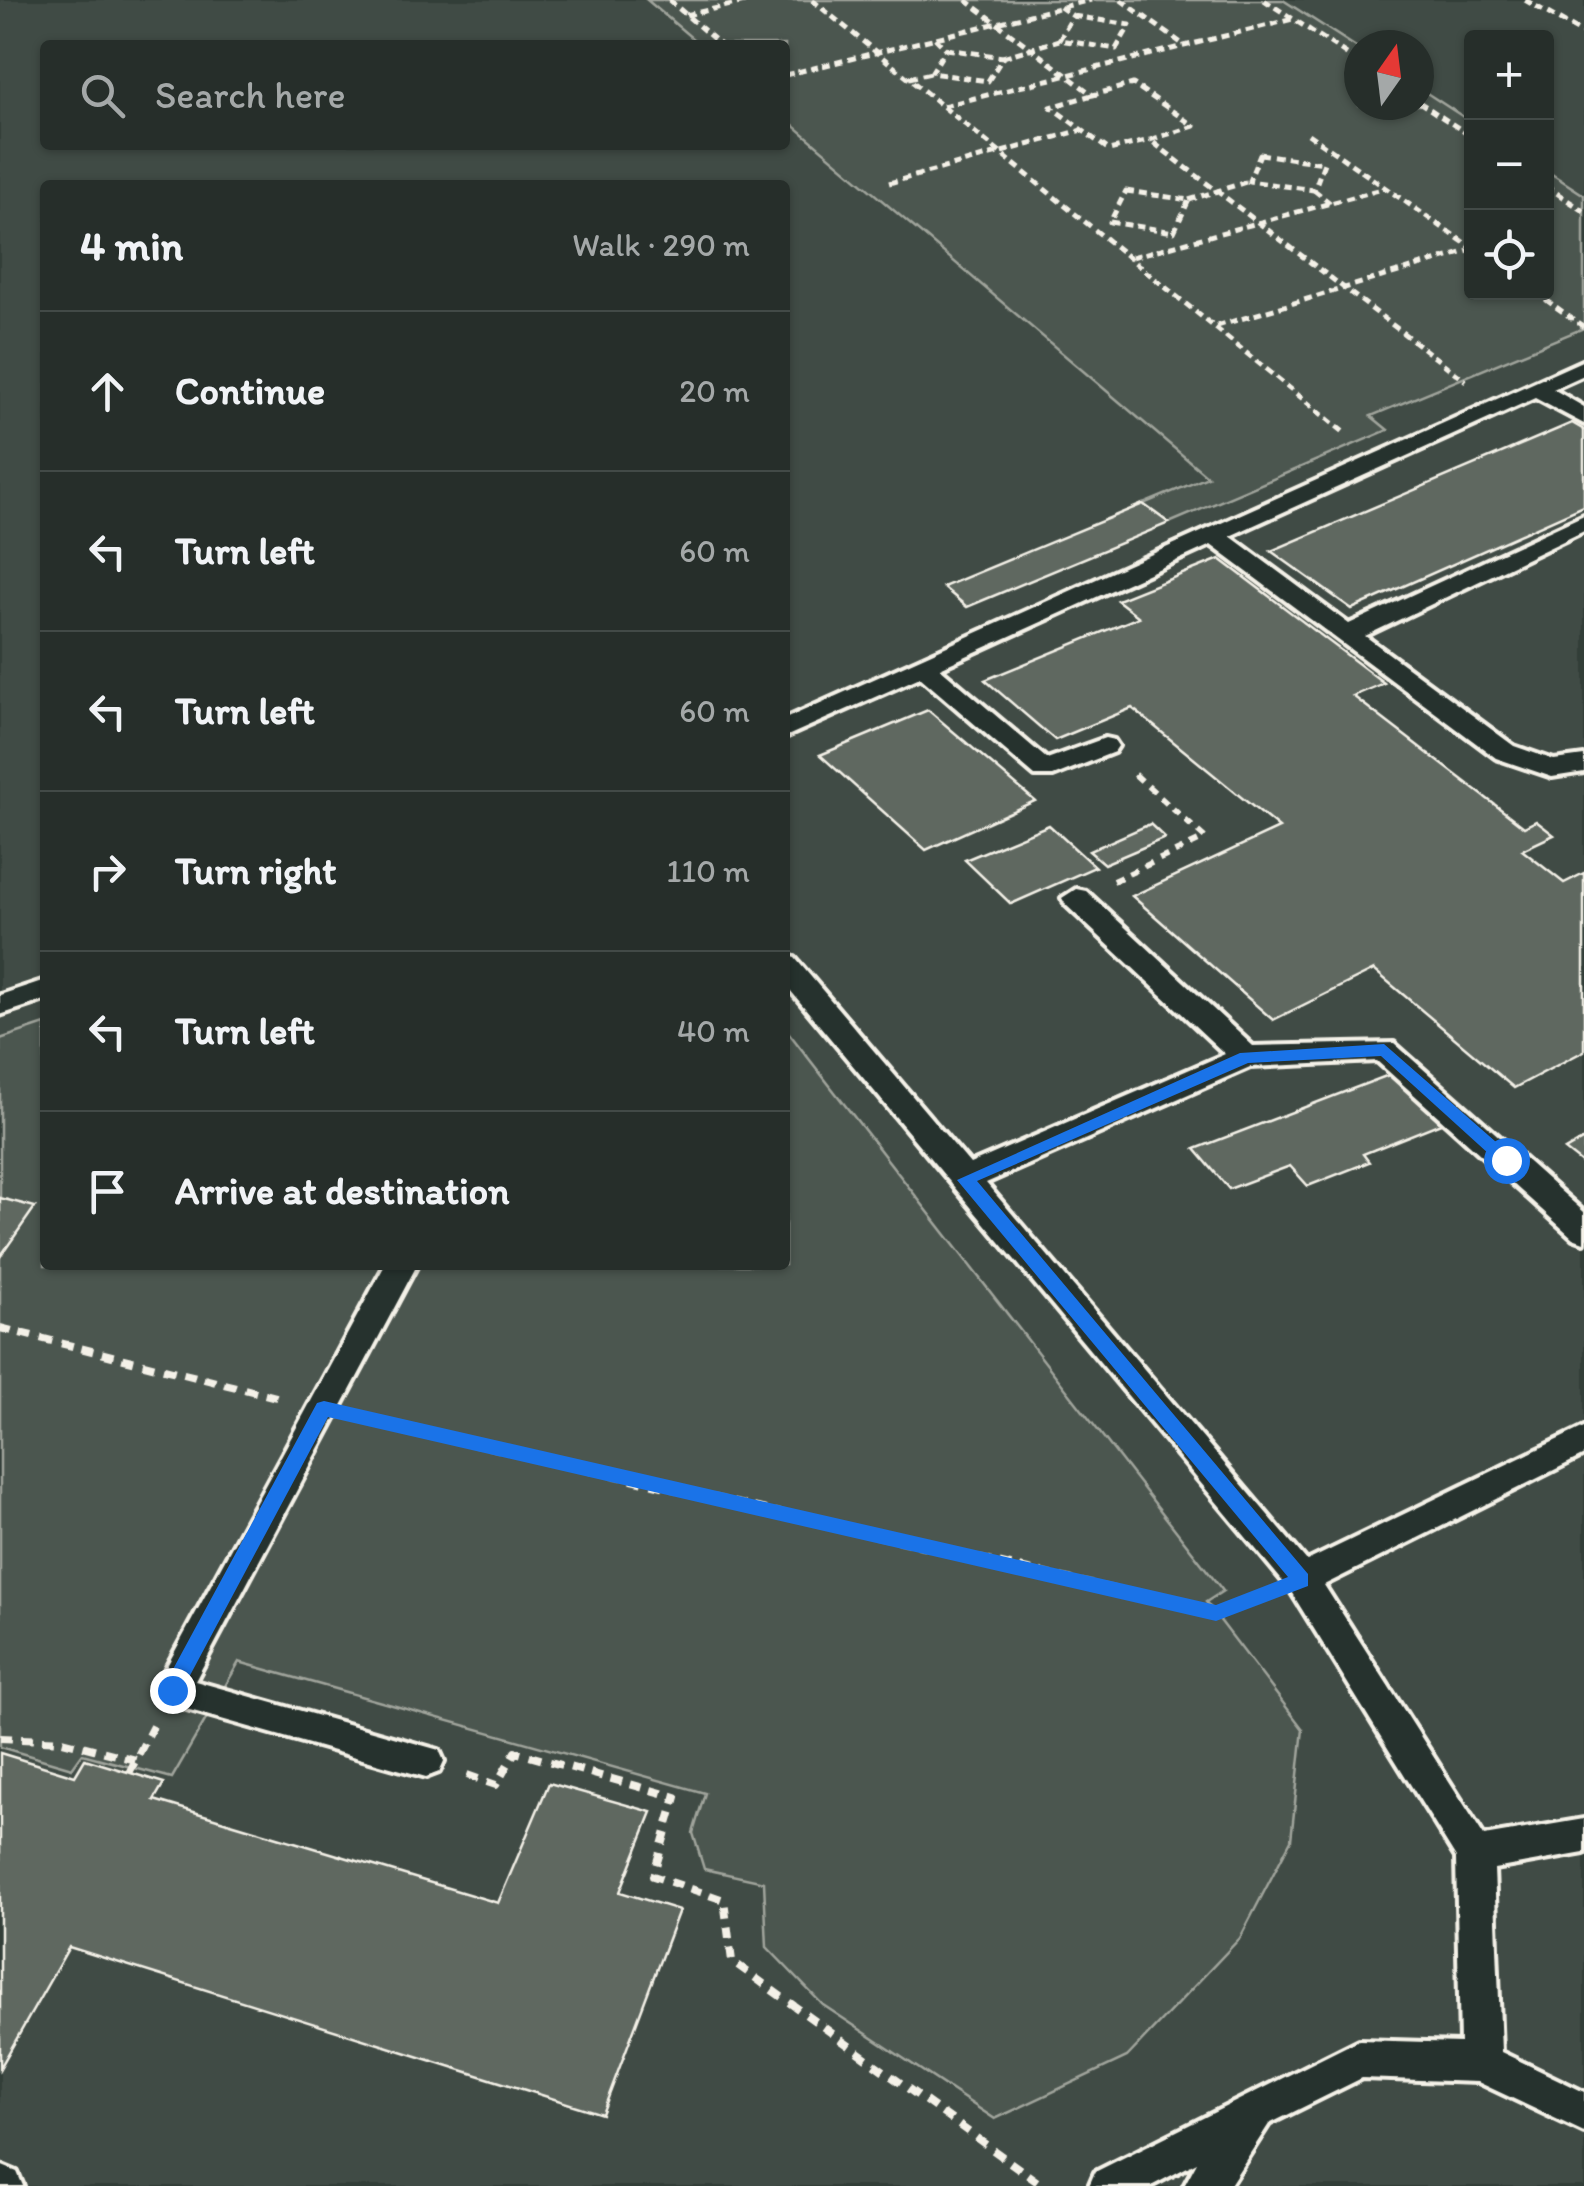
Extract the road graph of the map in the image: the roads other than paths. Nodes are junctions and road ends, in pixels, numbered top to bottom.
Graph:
1 (1584, 367) edge
2 (1536, 389) junction
3 (1584, 417) edge
4 (1584, 522) edge
5 (1213, 535) junction
6 (1347, 635) junction
7 (922, 666) junction
8 (790, 726) edge
9 (1105, 746) road end
10 (1584, 764) edge
11 (1076, 898) road end
12 (790, 970) edge
13 (40, 992) edge
14 (0, 1005) edge
15 (1246, 1057) junction
16 (966, 1180) junction
17 (1584, 1230) edge
18 (398, 1270) edge
19 (1584, 1440) edge
20 (1302, 1580) junction
21 (426, 1761) road end
22 (1584, 1836) edge
23 (1475, 1855) junction
24 (1481, 2064) junction
25 (1255, 2110) junction
26 (1584, 2114) edge
27 (1110, 2186) edge
28 (1204, 2186) edge

1 - 2 lane
2 - 3 lane
2 - 5 lane
4 - 6 lane
5 - 6 lane
5 - 7 lane
6 - 10 lane
7 - 8 lane
7 - 9 lane
11 - 15 lane
12 - 16 lane
13 - 14 lane
15 - 16 lane
15 - 17 lane
16 - 20 lane
18 - 21 lane
19 - 20 lane
20 - 23 lane
22 - 23 lane
23 - 24 lane
24 - 25 lane
24 - 26 lane
25 - 27 lane
25 - 28 lane

